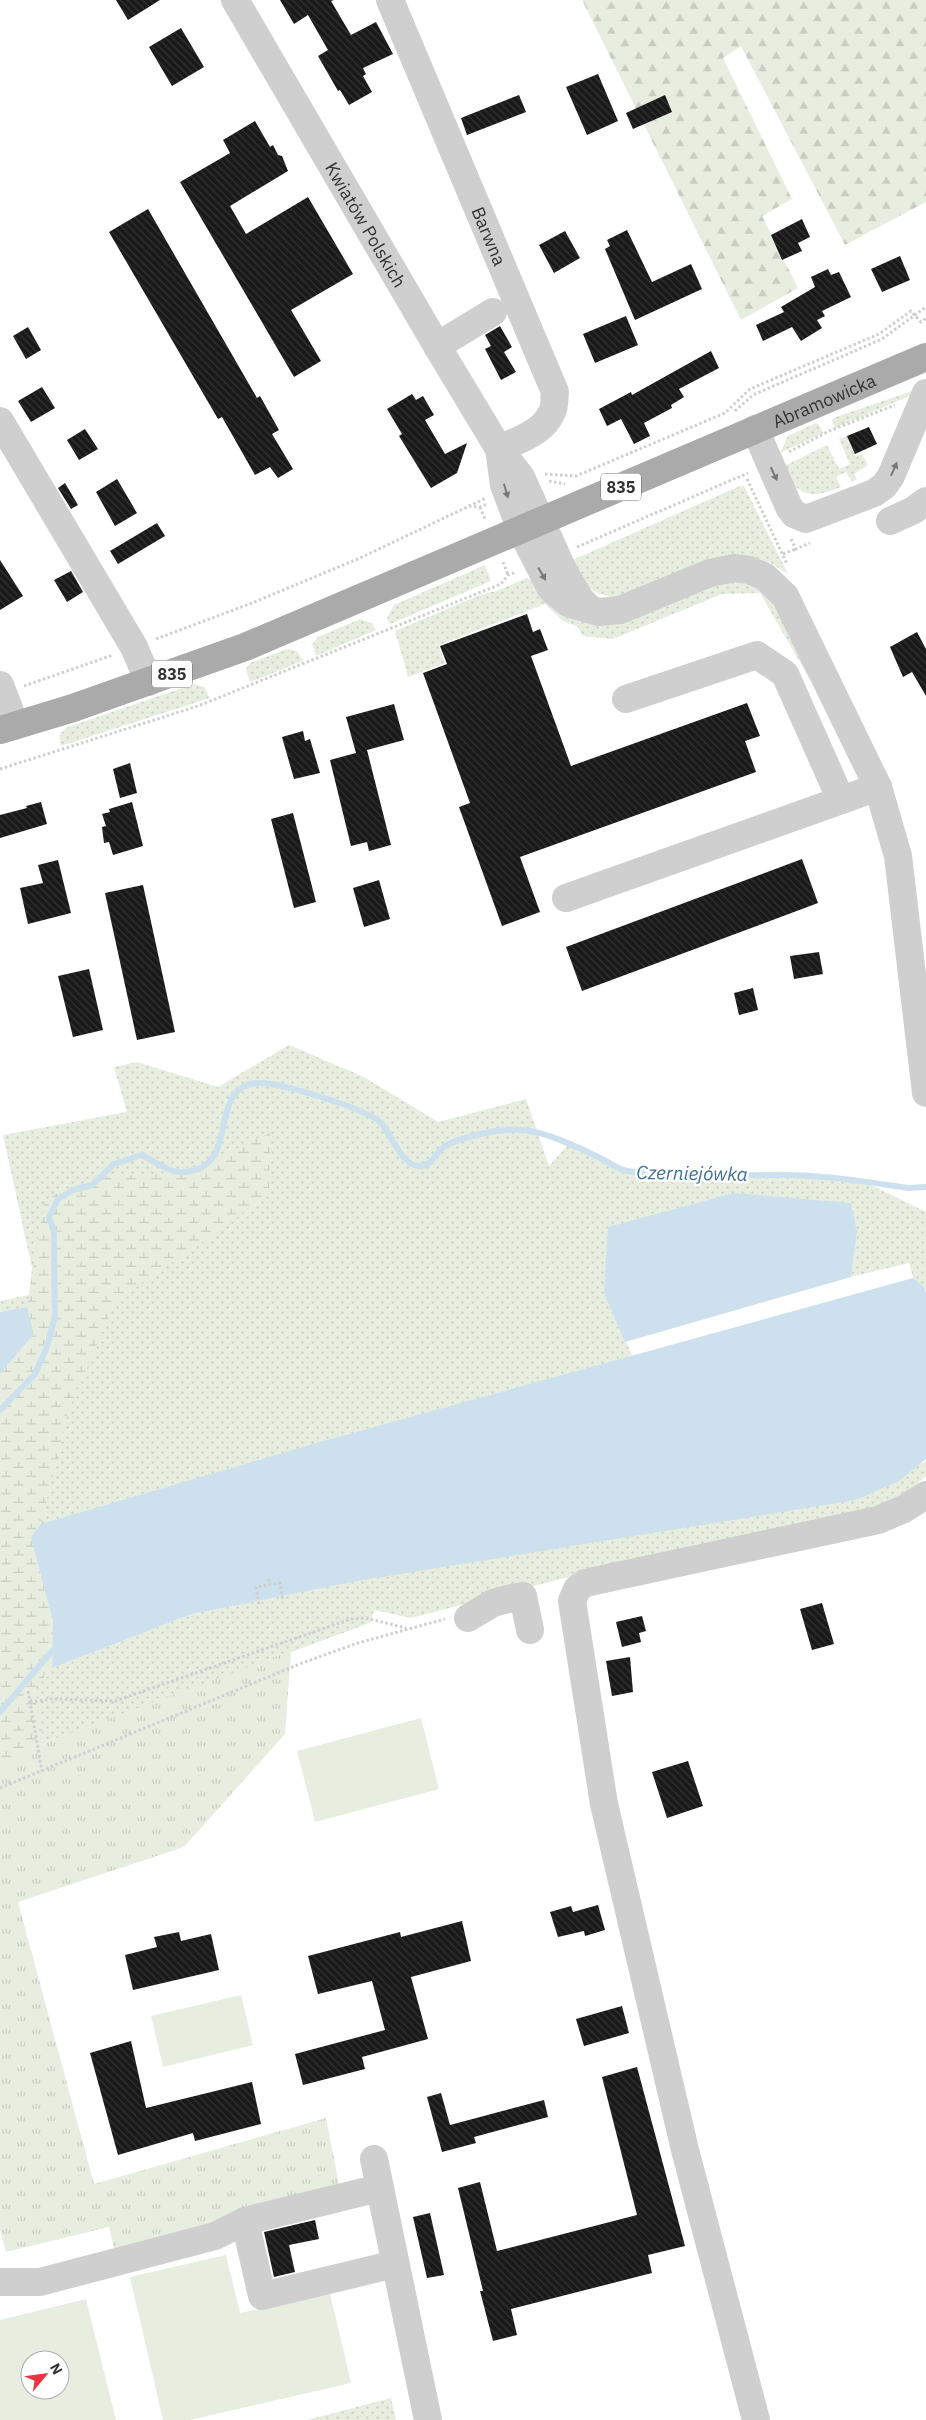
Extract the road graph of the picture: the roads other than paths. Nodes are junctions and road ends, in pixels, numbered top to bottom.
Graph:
1 (235, 0) edge
2 (390, 0) edge
3 (493, 312) dead end
4 (437, 346) junction
5 (926, 357) edge
6 (926, 393) edge
7 (0, 421) edge
8 (755, 429) junction
9 (500, 449) junction
10 (926, 501) edge
11 (890, 521) dead end
12 (532, 526) junction
13 (148, 682) junction
14 (2, 689) edge
15 (626, 699) dead end
16 (7, 728) edge
17 (878, 787) junction
18 (841, 800) junction
19 (566, 898) dead end
20 (926, 1093) edge
21 (926, 1494) edge
22 (468, 1618) road end
23 (530, 1630) dead end
24 (374, 2159) dead end
25 (379, 2188) junction
26 (245, 2221) junction
27 (395, 2264) junction
28 (0, 2282) edge
29 (428, 2420) edge
30 (756, 2420) edge

1 - 4 street, Kwiatów Polskich
2 - 9 street, Barwna
3 - 4 street
4 - 9 street, Kwiatów Polskich
5 - 8 main road, Abramowicka / 835
8 -> 6 street
7 - 13 street
8 - 12 main road, Abramowicka / 835
9 - 12 street, Kwiatów Polskich
10 - 11 street
12 - 13 main road, 835
12 - 17 street, Kwiatów Polskich
13 - 16 main road, 835
14 - 16 street
15 - 18 street
17 - 18 street
17 - 20 street
18 - 19 street
21 - 30 street
22 - 23 street
24 - 25 street
25 - 26 street
25 - 27 street
26 - 27 street
26 - 28 street
27 - 29 street

